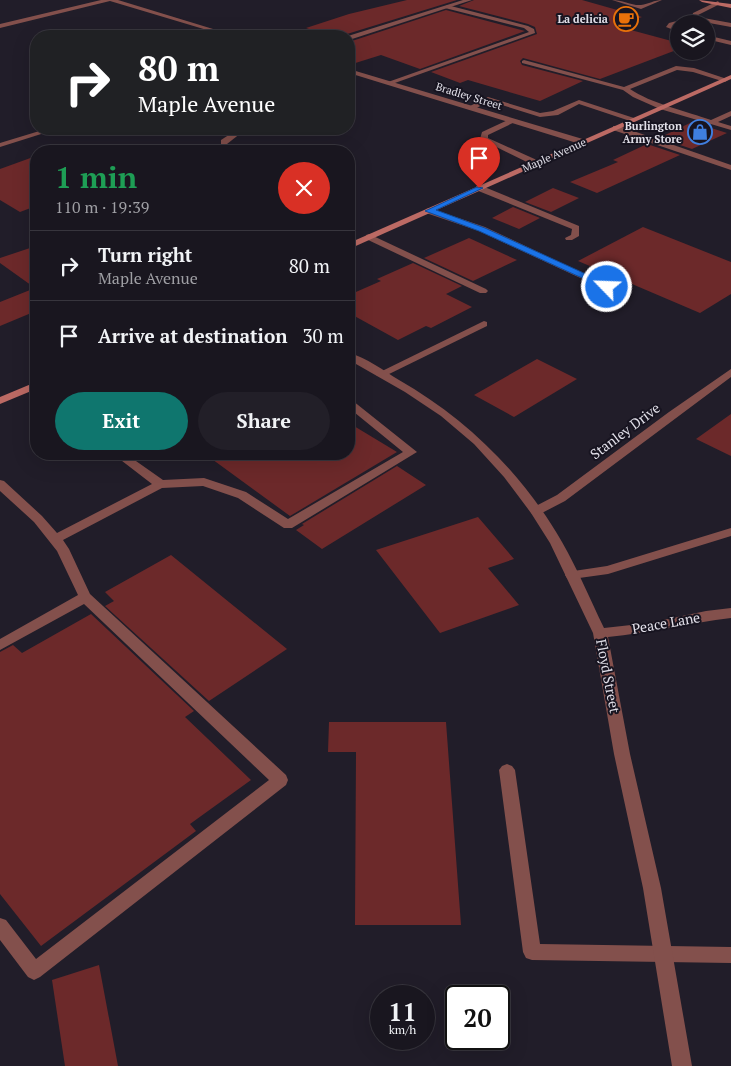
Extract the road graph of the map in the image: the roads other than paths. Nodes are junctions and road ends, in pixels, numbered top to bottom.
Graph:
1 (108, 0) edge
2 (112, 0) edge
3 (469, 0) edge
4 (615, 0) edge
5 (660, 0) edge
6 (702, 0) edge
7 (718, 3) junction
8 (731, 6) edge
9 (447, 7) junction
10 (695, 15) edge
11 (715, 22) edge
12 (731, 25) edge
13 (0, 26) edge
14 (213, 30) edge
15 (355, 36) edge
16 (715, 39) edge
17 (731, 43) edge
18 (524, 62) dead end
19 (355, 73) edge
20 (728, 78) edge
21 (390, 83) junction
22 (625, 89) junction
23 (663, 107) junction
24 (470, 108) junction
25 (731, 113) edge
26 (633, 119) junction
27 (513, 121) junction
28 (712, 122) junction
29 (616, 128) junction
30 (731, 128) edge
31 (33, 135) edge
32 (234, 135) edge
33 (224, 142) dead end
34 (583, 142) junction
35 (0, 145) edge
36 (536, 163) junction
37 (731, 168) edge
38 (479, 188) junction
39 (429, 211) junction
40 (369, 237) junction
41 (569, 238) dead end
42 (355, 243) edge
43 (607, 287) dead end
44 (482, 291) dead end
45 (484, 324) dead end
46 (355, 359) edge
47 (731, 372) edge
48 (381, 374) junction
49 (30, 388) edge
50 (0, 401) edge
51 (355, 408) edge
52 (127, 460) edge
53 (0, 484) edge
54 (160, 484) junction
55 (536, 511) junction
56 (731, 532) edge
57 (55, 539) junction
58 (572, 575) junction
59 (85, 597) junction
60 (731, 613) edge
61 (600, 633) junction
62 (0, 645) edge
63 (507, 770) dead end
64 (0, 926) edge
65 (663, 953) junction
66 (731, 955) edge
67 (682, 1066) edge

1 - 13 street
2 - 14 street
3 - 9 street
4 - 5 street
6 - 7 main road
7 - 8 main road
7 - 10 street
9 - 15 street
9 - 21 street
11 - 12 street
16 - 17 street
18 - 22 street
19 - 21 street, Bradley Street
20 - 22 street
20 - 23 main road, Maple Avenue
21 - 24 street, Bradley Street
22 - 23 street
23 - 26 main road, Maple Avenue
23 - 28 street
24 - 26 street
24 - 27 street, Bradley Street
25 - 28 street
26 - 29 main road, Maple Avenue
27 - 34 street, Bradley Street
27 - 36 street
28 - 30 street
29 - 34 main road, Maple Avenue
29 - 37 street
31 - 35 street
32 - 33 street
34 - 36 main road, Maple Avenue
36 - 38 main road, Maple Avenue
38 - 39 main road, Maple Avenue
38 - 41 street
39 - 40 main road, Maple Avenue
39 - 43 street
40 - 42 main road, Maple Avenue
40 - 44 street
45 - 48 street
46 - 48 street, Floyd Street
47 - 55 street, Stanley Drive
48 - 55 street, Floyd Street
49 - 50 main road
51 - 54 street
52 - 54 street
53 - 57 street
54 - 57 street
55 - 58 street, Floyd Street
56 - 58 street
57 - 59 street
58 - 61 street, Floyd Street
59 - 62 street
59 - 64 street
60 - 61 street, Peace Lane
61 - 65 street, Floyd Street
63 - 65 street
65 - 66 street
65 - 67 street, Floyd Street

